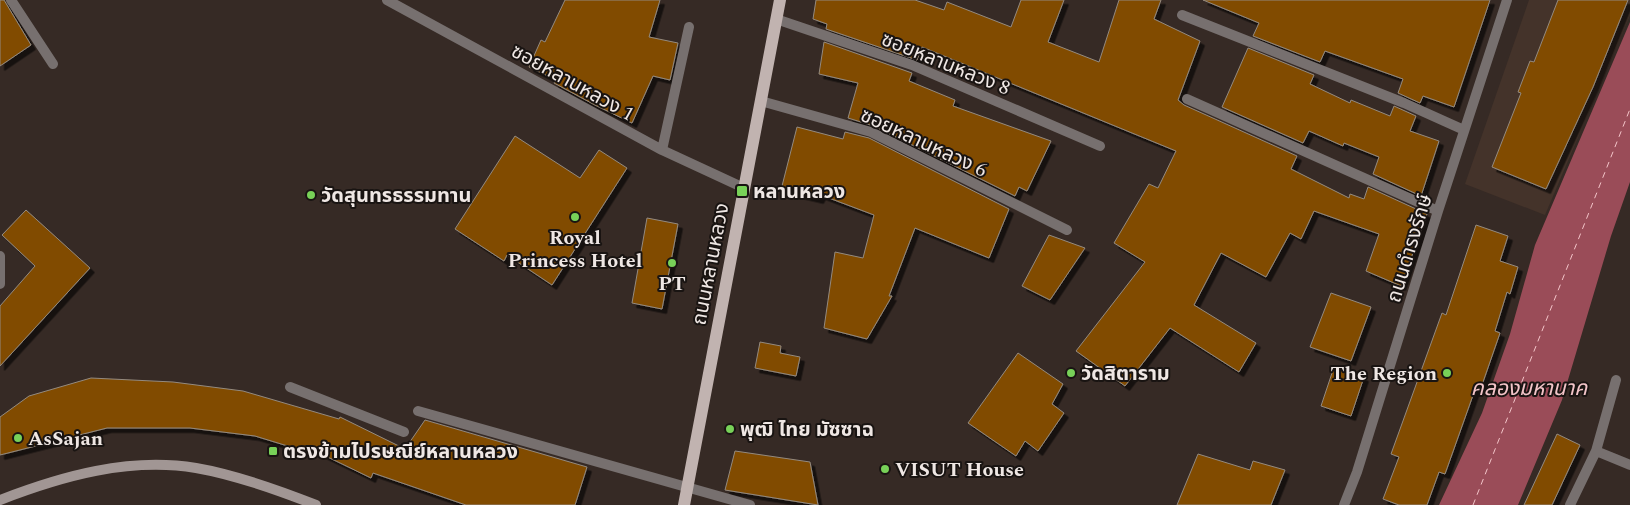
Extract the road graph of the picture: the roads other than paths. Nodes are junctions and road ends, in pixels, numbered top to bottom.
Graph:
1 (11, 0) edge
2 (388, 0) edge
3 (780, 0) edge
4 (1507, 0) edge
5 (1182, 15) dead end
6 (776, 19) junction
7 (690, 27) dead end
8 (53, 64) dead end
9 (1187, 99) dead end
10 (761, 101) junction
11 (1464, 130) junction
12 (1100, 146) dead end
13 (662, 150) junction
14 (744, 188) junction
15 (1438, 211) junction
16 (1067, 230) dead end
17 (0, 256) edge
18 (0, 284) edge
19 (1616, 380) dead end
20 (290, 387) dead end
21 (418, 412) dead end
22 (404, 432) dead end
23 (1596, 451) junction
24 (1630, 465) edge
25 (687, 488) junction
26 (0, 500) edge
27 (316, 505) edge
28 (684, 505) edge
29 (750, 505) edge
30 (1344, 505) edge
31 (1570, 505) edge

1 - 8 street
2 - 13 street, ซอยหลานหลวง 1
3 - 6 main road, ถนนหลานหลวง
4 - 11 street, ถนนดำรงรักษ์
5 - 11 street
6 - 10 main road, ถนนหลานหลวง
6 - 12 street, ซอยหลานหลวง 8
7 - 13 street
9 - 15 street
10 - 14 main road, ถนนหลานหลวง
10 - 16 street, ซอยหลานหลวง 6
11 - 15 street, ถนนดำรงรักษ์
13 - 14 street, ซอยหลานหลวง 1
14 - 25 main road, ถนนหลานหลวง
15 - 30 street, ถนนดำรงรักษ์
17 - 18 street
19 - 23 street
20 - 22 street
21 - 25 street
23 - 24 street
23 - 31 street
25 - 28 main road, ถนนหลานหลวง
25 - 29 street
26 - 27 main road

